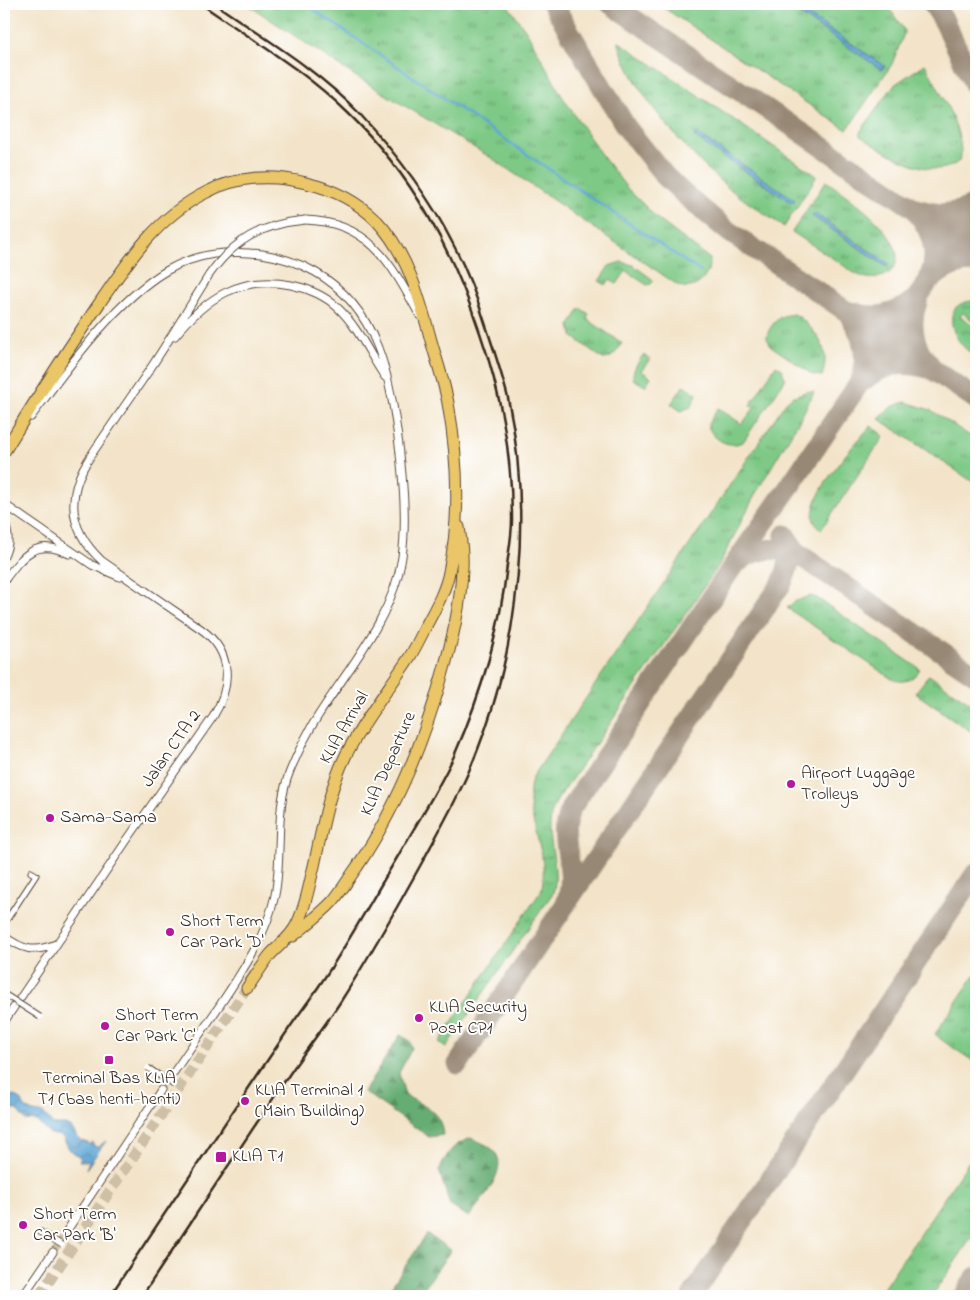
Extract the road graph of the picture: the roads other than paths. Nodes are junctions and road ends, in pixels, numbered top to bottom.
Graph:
1 (428, 329) junction
2 (154, 363) junction
3 (387, 380) junction
4 (4, 452) edge
5 (4, 504) edge
6 (457, 509) junction
7 (4, 521) edge
8 (4, 556) edge
9 (92, 565) junction
10 (4, 581) edge
11 (134, 582) junction
12 (31, 872) dead end
13 (4, 924) edge
14 (4, 936) edge
15 (57, 944) junction
16 (249, 990) joint
17 (4, 994) edge
18 (40, 1018) dead end
19 (4, 1022) edge
20 (148, 1068) dead end
21 (174, 1072) tunnel mouth
22 (174, 1085) dead end
23 (161, 1090) tunnel mouth
24 (39, 1231) dead end
25 (66, 1232) tunnel mouth
26 (62, 1245) dead end
27 (53, 1252) tunnel mouth
28 (23, 1296) edge

1 - 2 street, bridge
1 - 4 main road
1 - 6 main road
2 - 3 street
2 - 11 street
3 - 4 street
3 - 21 street
5 - 9 street
6 - 16 main road, KLIA Arrival
6 - 16 main road, KLIA Departure
7 - 8 street
9 - 10 street
9 - 11 street
11 - 15 street, Jalan CTA 2
12 - 13 street
14 - 15 street
15 - 19 street, Jalan CTA 2
17 - 18 street, bridge
20 - 22 street, bridge
23 - 25 street
24 - 26 street, bridge
27 - 28 street

